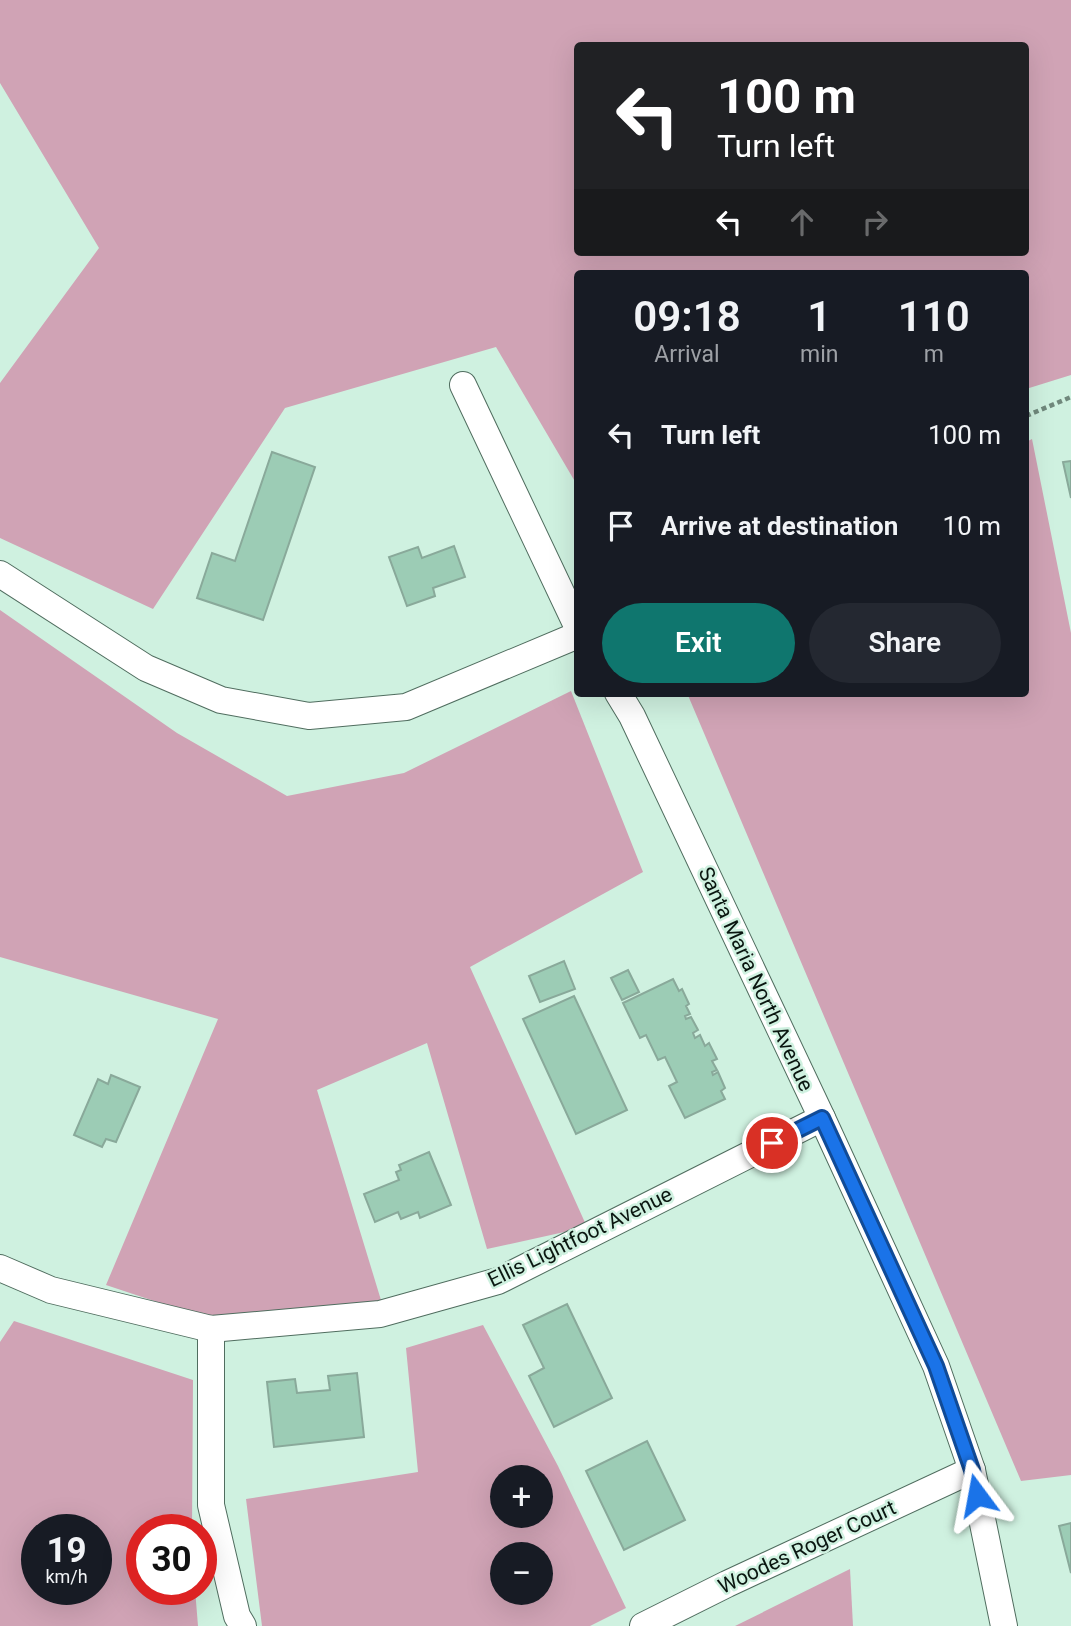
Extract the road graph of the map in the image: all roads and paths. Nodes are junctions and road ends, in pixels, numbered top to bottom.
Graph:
1 (463, 385) dead end
2 (1071, 397) edge
3 (1029, 415) edge
4 (0, 574) edge
5 (574, 620) edge
6 (574, 637) edge
7 (620, 697) edge
8 (822, 1118) junction
9 (0, 1268) edge
10 (211, 1329) junction
11 (972, 1470) junction
12 (243, 1626) edge
13 (643, 1626) edge
14 (1003, 1626) edge

1 - 5 street
2 - 3 path
4 - 6 street
7 - 8 street, Santa Maria North Avenue
8 - 10 street, Ellis Lightfoot Avenue
8 - 11 street, Santa Maria North Avenue
9 - 10 street, Ellis Lightfoot Avenue
10 - 12 street
11 - 13 street, Woodes Roger Court
11 - 14 street, Santa Maria North Avenue

